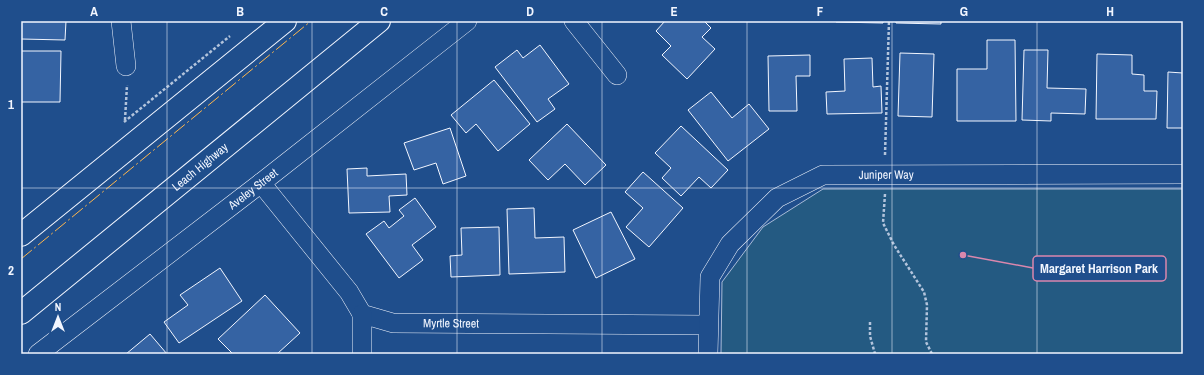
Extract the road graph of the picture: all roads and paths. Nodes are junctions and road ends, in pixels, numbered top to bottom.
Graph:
1 (121, 21) edge
2 (284, 21) edge
3 (379, 21) edge
4 (467, 21) edge
5 (574, 21) edge
6 (126, 66) dead end
7 (617, 74) dead end
8 (127, 88) dead end
9 (125, 120) dead end
10 (1183, 174) edge
11 (261, 183) junction
12 (21, 235) edge
13 (21, 313) edge
14 (362, 314) junction
15 (870, 322) dead end
16 (708, 325) junction
17 (38, 354) edge
18 (362, 354) edge
19 (708, 354) edge
20 (875, 354) edge

1 - 6 street
2 - 12 highway
3 - 13 highway, Leach Highway
4 - 11 street, Aveley Street
5 - 7 street
8 - 9 path
10 - 16 street, Juniper Way
11 - 14 street
11 - 17 street, Aveley Street
14 - 16 street, Myrtle Street
14 - 18 street
15 - 20 path
16 - 19 street, Juniper Way

